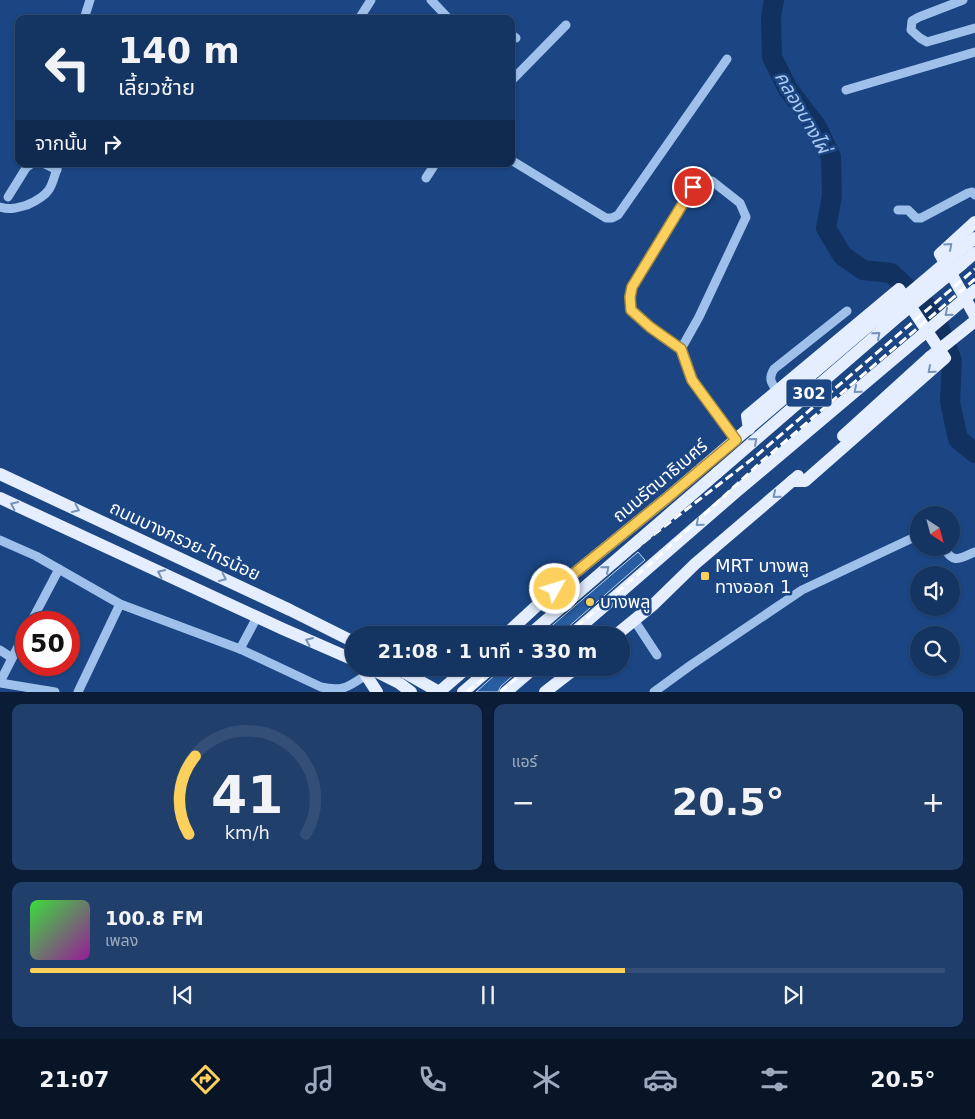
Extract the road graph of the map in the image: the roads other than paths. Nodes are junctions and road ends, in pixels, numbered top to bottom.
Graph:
1 (88, 0) edge
2 (371, 0) edge
3 (431, 0) edge
4 (963, 0) edge
5 (85, 15) edge
6 (362, 15) edge
7 (445, 15) edge
8 (566, 25) dead end
9 (975, 28) edge
10 (975, 52) edge
11 (727, 60) dead end
12 (515, 74) edge
13 (846, 90) dead end
14 (515, 162) edge
15 (27, 167) edge
16 (58, 167) edge
17 (432, 167) edge
18 (426, 178) dead end
19 (975, 195) edge
20 (8, 197) dead end
21 (0, 207) edge
22 (898, 210) dead end
23 (975, 222) edge
24 (975, 238) edge
25 (975, 253) edge
26 (960, 258) junction
27 (975, 290) edge
28 (847, 311) dead end
29 (897, 311) junction
30 (975, 316) edge
31 (975, 321) edge
32 (681, 349) junction
33 (777, 391) junction
34 (748, 428) junction
35 (736, 440) junction
36 (0, 474) edge
37 (792, 482) junction
38 (0, 498) edge
39 (910, 539) edge
40 (0, 540) edge
41 (975, 552) edge
42 (948, 556) edge
43 (59, 569) junction
44 (545, 598) junction
45 (120, 604) junction
46 (37, 611) edge
47 (257, 617) junction
48 (634, 620) junction
49 (518, 624) junction
50 (514, 626) edge
51 (516, 626) edge
52 (534, 626) edge
53 (539, 626) edge
54 (581, 626) edge
55 (627, 626) edge
56 (345, 636) edge
57 (240, 649) junction
58 (0, 650) edge
59 (15, 652) edge
60 (656, 655) dead end
61 (345, 656) edge
62 (12, 658) junction
63 (360, 676) edge
64 (369, 676) edge
65 (381, 676) edge
66 (411, 676) edge
67 (458, 676) edge
68 (482, 676) edge
69 (525, 676) edge
70 (567, 676) edge
71 (0, 683) edge
72 (555, 687) edge
73 (346, 690) edge
74 (55, 692) edge
75 (78, 692) edge
76 (378, 692) edge
77 (411, 692) edge
78 (439, 692) edge
79 (463, 692) edge
80 (506, 692) edge
81 (545, 692) edge
82 (654, 692) edge

1 - 5 street
2 - 6 street
3 - 7 street
4 - 9 street
8 - 12 street
10 - 13 street
11 - 14 street
15 - 20 street
16 - 21 street
17 - 18 street
19 - 22 street
30 -> 23 main road
24 - 26 main road, ถนนรัตนาธิเบศร์ / 302
25 - 26 main road, ถนนรัตนาธิเบศร์ / 302
26 - 29 main road, ถนนรัตนาธิเบศร์ / 302, bridge
27 -> 54 main road, 302, bridge
28 - 33 street
29 - 34 main road, ถนนรัตนาธิเบศร์ / 302
53 -> 29 main road, ถนนรัตนาธิเบศร์ / 302, bridge
31 - 37 main road, bridge
32 - 32 street
32 - 35 street
33 - 34 main road
33 -> 37 main road
34 - 35 main road, ถนนรัตนาธิเบศร์ / 302
35 - 44 main road, ถนนรัตนาธิเบศร์ / 302
36 -> 56 main road, ถนนบางกรวย-ไทรน้อย
37 -> 48 main road
47 -> 38 main road
39 - 82 street
40 - 43 street
41 - 42 street
43 - 45 street
43 - 46 street
44 - 49 main road, ถนนรัตนาธิเบศร์ / 302
44 - 52 main road
45 - 57 street
45 - 75 street
47 - 57 street
61 -> 47 main road
48 - 55 main road
48 - 60 street
49 - 50 main road
49 - 51 main road, ถนนรัตนาธิเบศร์ / 302
57 - 73 street
58 - 62 street
59 - 62 street
62 - 71 street
63 - 73 street
64 - 76 main road
65 - 77 main road
66 - 78 main road
67 - 78 main road
68 - 79 main road
69 - 80 main road
70 - 72 main road
71 - 74 street
72 - 81 main road

